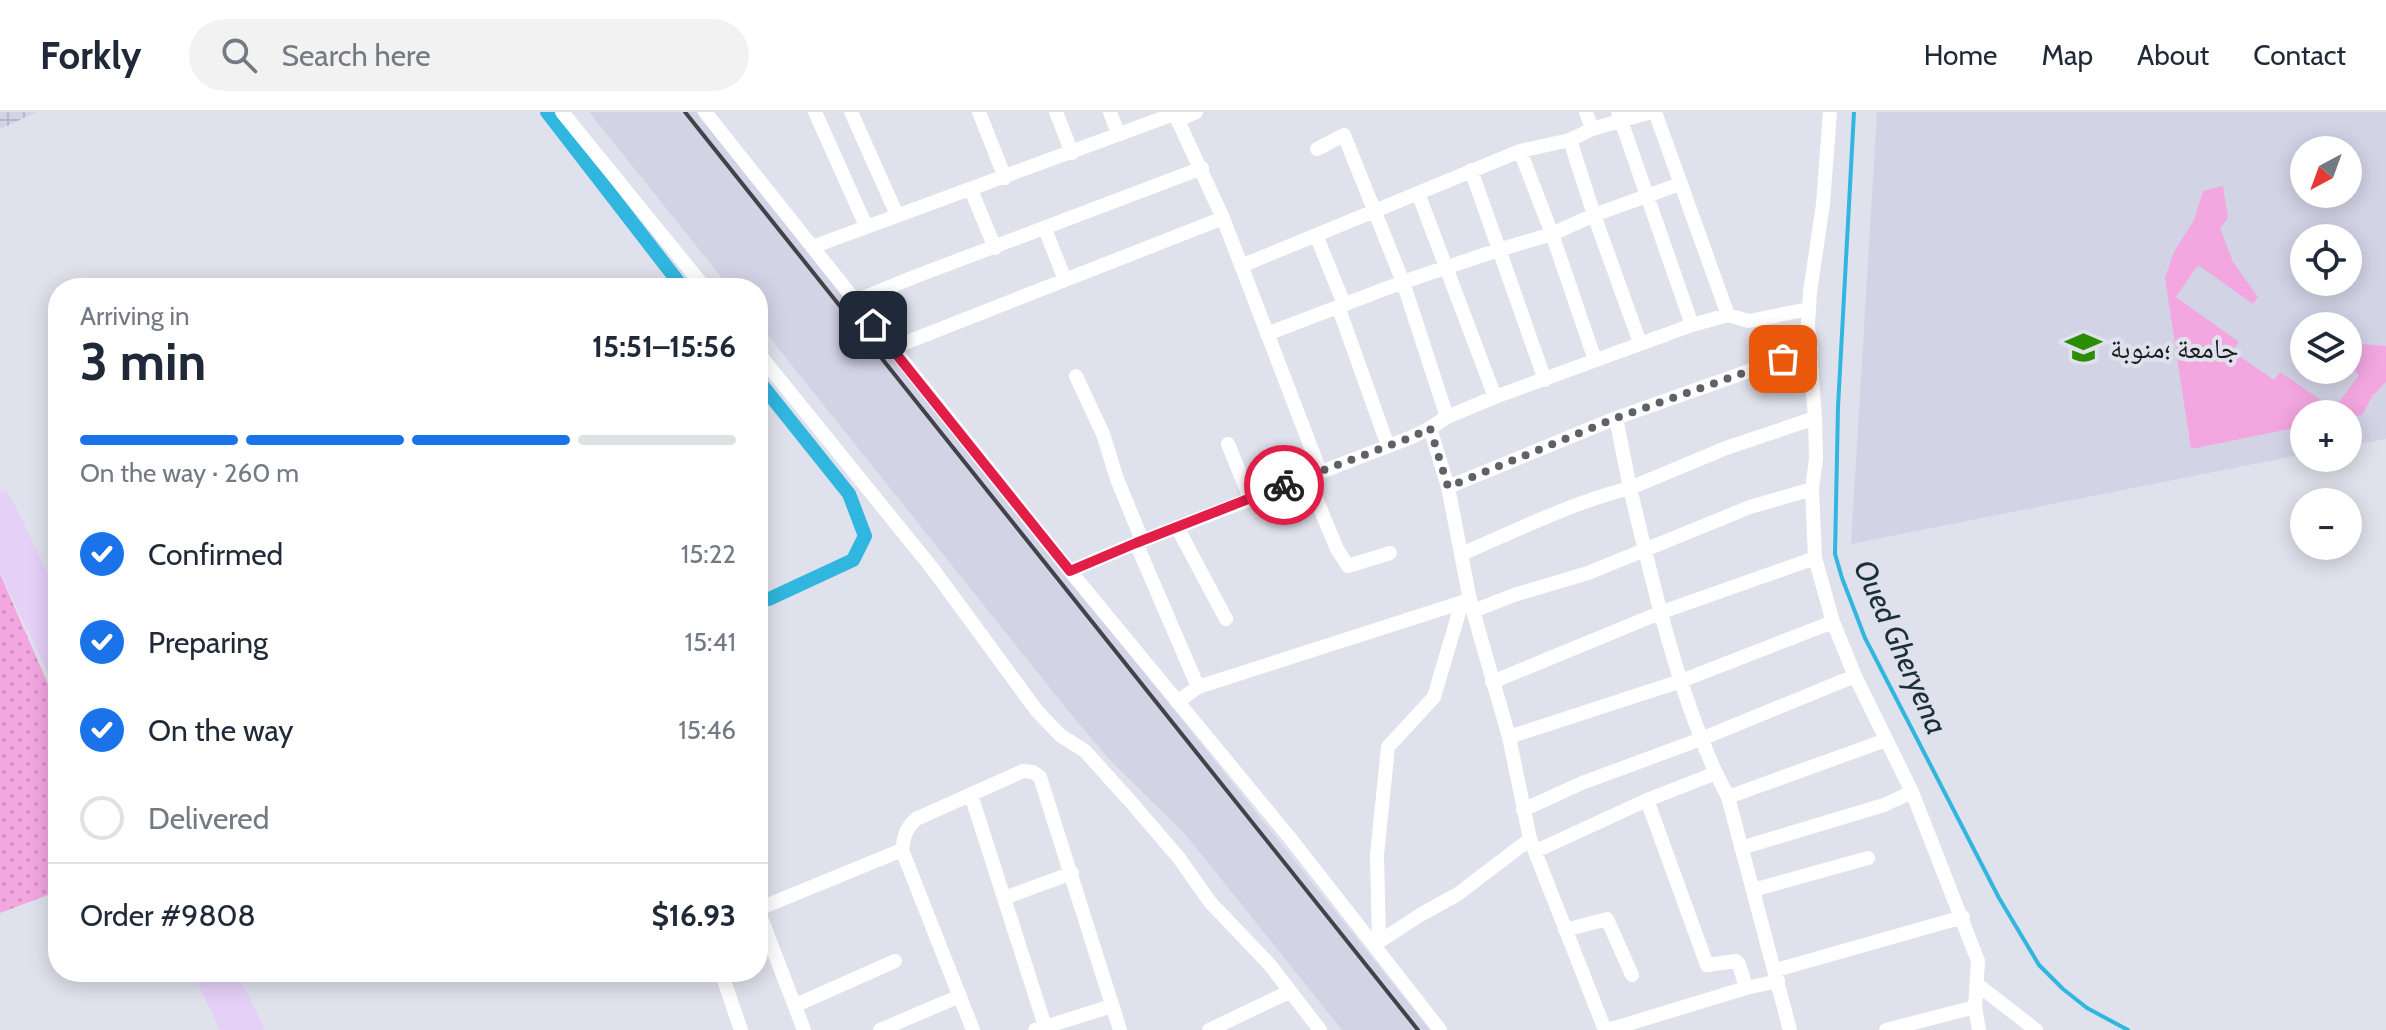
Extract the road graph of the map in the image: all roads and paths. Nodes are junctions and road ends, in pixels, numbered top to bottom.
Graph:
1 (562, 112) edge
2 (705, 112) edge
3 (815, 112) edge
4 (851, 112) edge
5 (979, 112) edge
6 (1056, 112) edge
7 (1110, 112) edge
8 (1196, 112) edge
9 (1586, 112) edge
10 (1653, 112) edge
11 (1830, 112) edge
12 (1175, 115) edge
13 (1620, 117) edge
14 (1592, 129) junction
15 (1118, 134) junction
16 (1570, 140) junction
17 (1317, 149) dead end
18 (1520, 151) junction
19 (1072, 153) junction
20 (1202, 168) junction
21 (1471, 170) junction
22 (1005, 178) junction
23 (1680, 184) junction
24 (971, 190) junction
25 (1418, 193) junction
26 (1647, 196) junction
27 (1375, 211) junction
28 (897, 215) junction
29 (1594, 215) junction
30 (1223, 218) junction
31 (866, 226) junction
32 (1045, 229) junction
33 (1552, 234) junction
34 (1316, 235) junction
35 (812, 247) junction
36 (995, 248) junction
37 (1498, 250) junction
38 (1241, 266) junction
39 (1448, 268) junction
40 (697, 278) edge
41 (1065, 280) junction
42 (1403, 282) junction
43 (855, 301) junction
44 (1341, 305) junction
45 (1809, 309) junction
46 (1728, 315) junction
47 (1692, 325) junction
48 (1267, 334) junction
49 (1640, 343) junction
50 (892, 348) junction
51 (1811, 349) junction
52 (1595, 360) junction
53 (768, 365) edge
54 (1076, 376) dead end
55 (1545, 380) junction
56 (1495, 397) junction
57 (1447, 417) junction
58 (1616, 418) junction
59 (1815, 418) junction
60 (1430, 428) junction
61 (1228, 444) dead end
62 (1388, 446) junction
63 (1314, 474) junction
64 (1448, 487) junction
65 (1630, 488) junction
66 (1812, 489) junction
67 (1250, 498) junction
68 (0, 502) edge
69 (1177, 527) junction
70 (1139, 541) junction
71 (0, 544) edge
72 (1645, 551) junction
73 (1390, 553) dead end
74 (1462, 554) junction
75 (1815, 558) junction
76 (1070, 571) junction
77 (48, 602) edge
78 (1468, 604) junction
79 (1662, 612) junction
80 (1226, 619) dead end
81 (1833, 622) junction
82 (48, 645) edge
83 (1855, 676) junction
84 (1681, 681) junction
85 (1492, 682) junction
86 (1198, 687) junction
87 (1177, 702) junction
88 (1509, 737) junction
89 (1701, 739) junction
90 (1886, 740) junction
91 (1716, 773) junction
92 (1912, 792) junction
93 (971, 795) junction
94 (1728, 797) junction
95 (1647, 800) junction
96 (1523, 810) junction
97 (1533, 845) junction
98 (1741, 848) junction
99 (902, 850) junction
100 (1868, 858) dead end
101 (1072, 873) junction
102 (1753, 890) junction
103 (1004, 898) junction
104 (768, 905) edge
105 (1963, 917) junction
106 (1565, 930) junction
107 (768, 934) edge
108 (1376, 943) junction
109 (895, 961) dead end
110 (1632, 975) dead end
111 (1777, 975) junction
112 (211, 982) edge
113 (228, 982) edge
114 (724, 982) edge
115 (1978, 985) junction
116 (1746, 988) junction
117 (1289, 992) junction
118 (960, 996) junction
119 (796, 1005) junction
120 (1112, 1006) junction
121 (1975, 1007) junction
122 (2022, 1024) edge
123 (1040, 1028) edge
124 (1605, 1028) edge
125 (233, 1030) edge
126 (252, 1030) edge
127 (741, 1030) edge
128 (804, 1030) edge
129 (880, 1030) edge
130 (973, 1030) edge
131 (1120, 1030) edge
132 (1209, 1030) edge
133 (1320, 1030) edge
134 (1440, 1030) edge
135 (1587, 1030) edge
136 (1790, 1030) edge
137 (1886, 1030) edge
138 (1979, 1030) edge
139 (2036, 1030) edge

1 - 40 street
2 - 35 street
3 - 31 street
4 - 28 street
5 - 22 street
6 - 19 street
7 - 15 street
8 - 12 street
9 - 14 street
10 - 13 street
10 - 23 street
11 - 45 street
12 - 15 street
12 - 20 street
13 - 14 street
13 - 26 street
14 - 16 street
15 - 19 street
16 - 18 street
16 - 29 street
17 - 27 street
18 - 21 street
18 - 33 street
19 - 22 street
20 - 30 street
20 - 32 street
21 - 25 street
21 - 37 street
22 - 24 street
23 - 26 street
23 - 46 street
24 - 28 street
24 - 36 street
25 - 27 street
25 - 39 street
26 - 29 street
26 - 47 street
27 - 34 street
27 - 42 street
28 - 31 street
29 - 33 street
29 - 49 street
30 - 38 street
30 - 41 street
31 - 35 street
32 - 36 street
32 - 41 street
33 - 37 street
33 - 52 street
34 - 38 street
34 - 44 street
35 - 43 street
36 - 43 street
37 - 39 street
37 - 55 street
38 - 48 street
39 - 42 street
39 - 56 street
41 - 50 street
42 - 44 street
42 - 57 street
43 - 50 street
44 - 48 street
44 - 62 street
45 - 46 street
45 - 51 street
46 - 47 street
47 - 49 street
48 - 63 street
49 - 52 street
50 - 76 street
51 - 58 street
51 - 59 street
52 - 55 street
53 - 117 street
54 - 70 street
55 - 56 street
56 - 57 street
57 - 60 street
58 - 64 street
58 - 65 street
59 - 65 street
59 - 66 street
60 - 62 street
60 - 64 street
61 - 67 street
62 - 63 street
63 - 67 street
63 - 73 street
64 - 74 street
65 - 72 street
65 - 74 street
66 - 72 street
66 - 75 street
67 - 69 street
68 - 77 main road
69 - 70 street
69 - 80 street
70 - 76 street
70 - 86 street
71 - 82 main road
72 - 78 street
72 - 79 street
74 - 78 street
75 - 79 street
75 - 81 street
76 - 87 street
78 - 85 street
78 - 86 street
78 - 108 street
79 - 84 street
79 - 85 street
81 - 83 street
81 - 84 street
83 - 89 street
83 - 90 street
84 - 88 street
84 - 89 street
85 - 88 street
86 - 87 street
87 - 108 street
88 - 96 street
89 - 91 street
89 - 96 street
90 - 92 street
90 - 94 street
91 - 94 street
91 - 95 street
92 - 98 street
92 - 105 street
93 - 99 street
93 - 101 street
93 - 103 street
94 - 98 street
95 - 97 street
95 - 116 street
96 - 97 street
97 - 106 street
97 - 108 street
98 - 102 street
99 - 104 street
99 - 118 street
100 - 102 street
101 - 103 street
101 - 120 street
102 - 111 street
103 - 123 street
105 - 111 street
105 - 115 street
106 - 110 street
106 - 124 street
107 - 119 street
108 - 134 street
109 - 119 street
111 - 116 street
111 - 136 street
112 - 125 main road
113 - 126 main road
114 - 127 street
115 - 121 street
115 - 122 street
116 - 124 street
117 - 132 street
117 - 133 street
118 - 129 street
118 - 130 street
119 - 128 street
120 - 123 street
120 - 131 street
121 - 137 street
121 - 138 street
122 - 139 street
124 - 135 street

